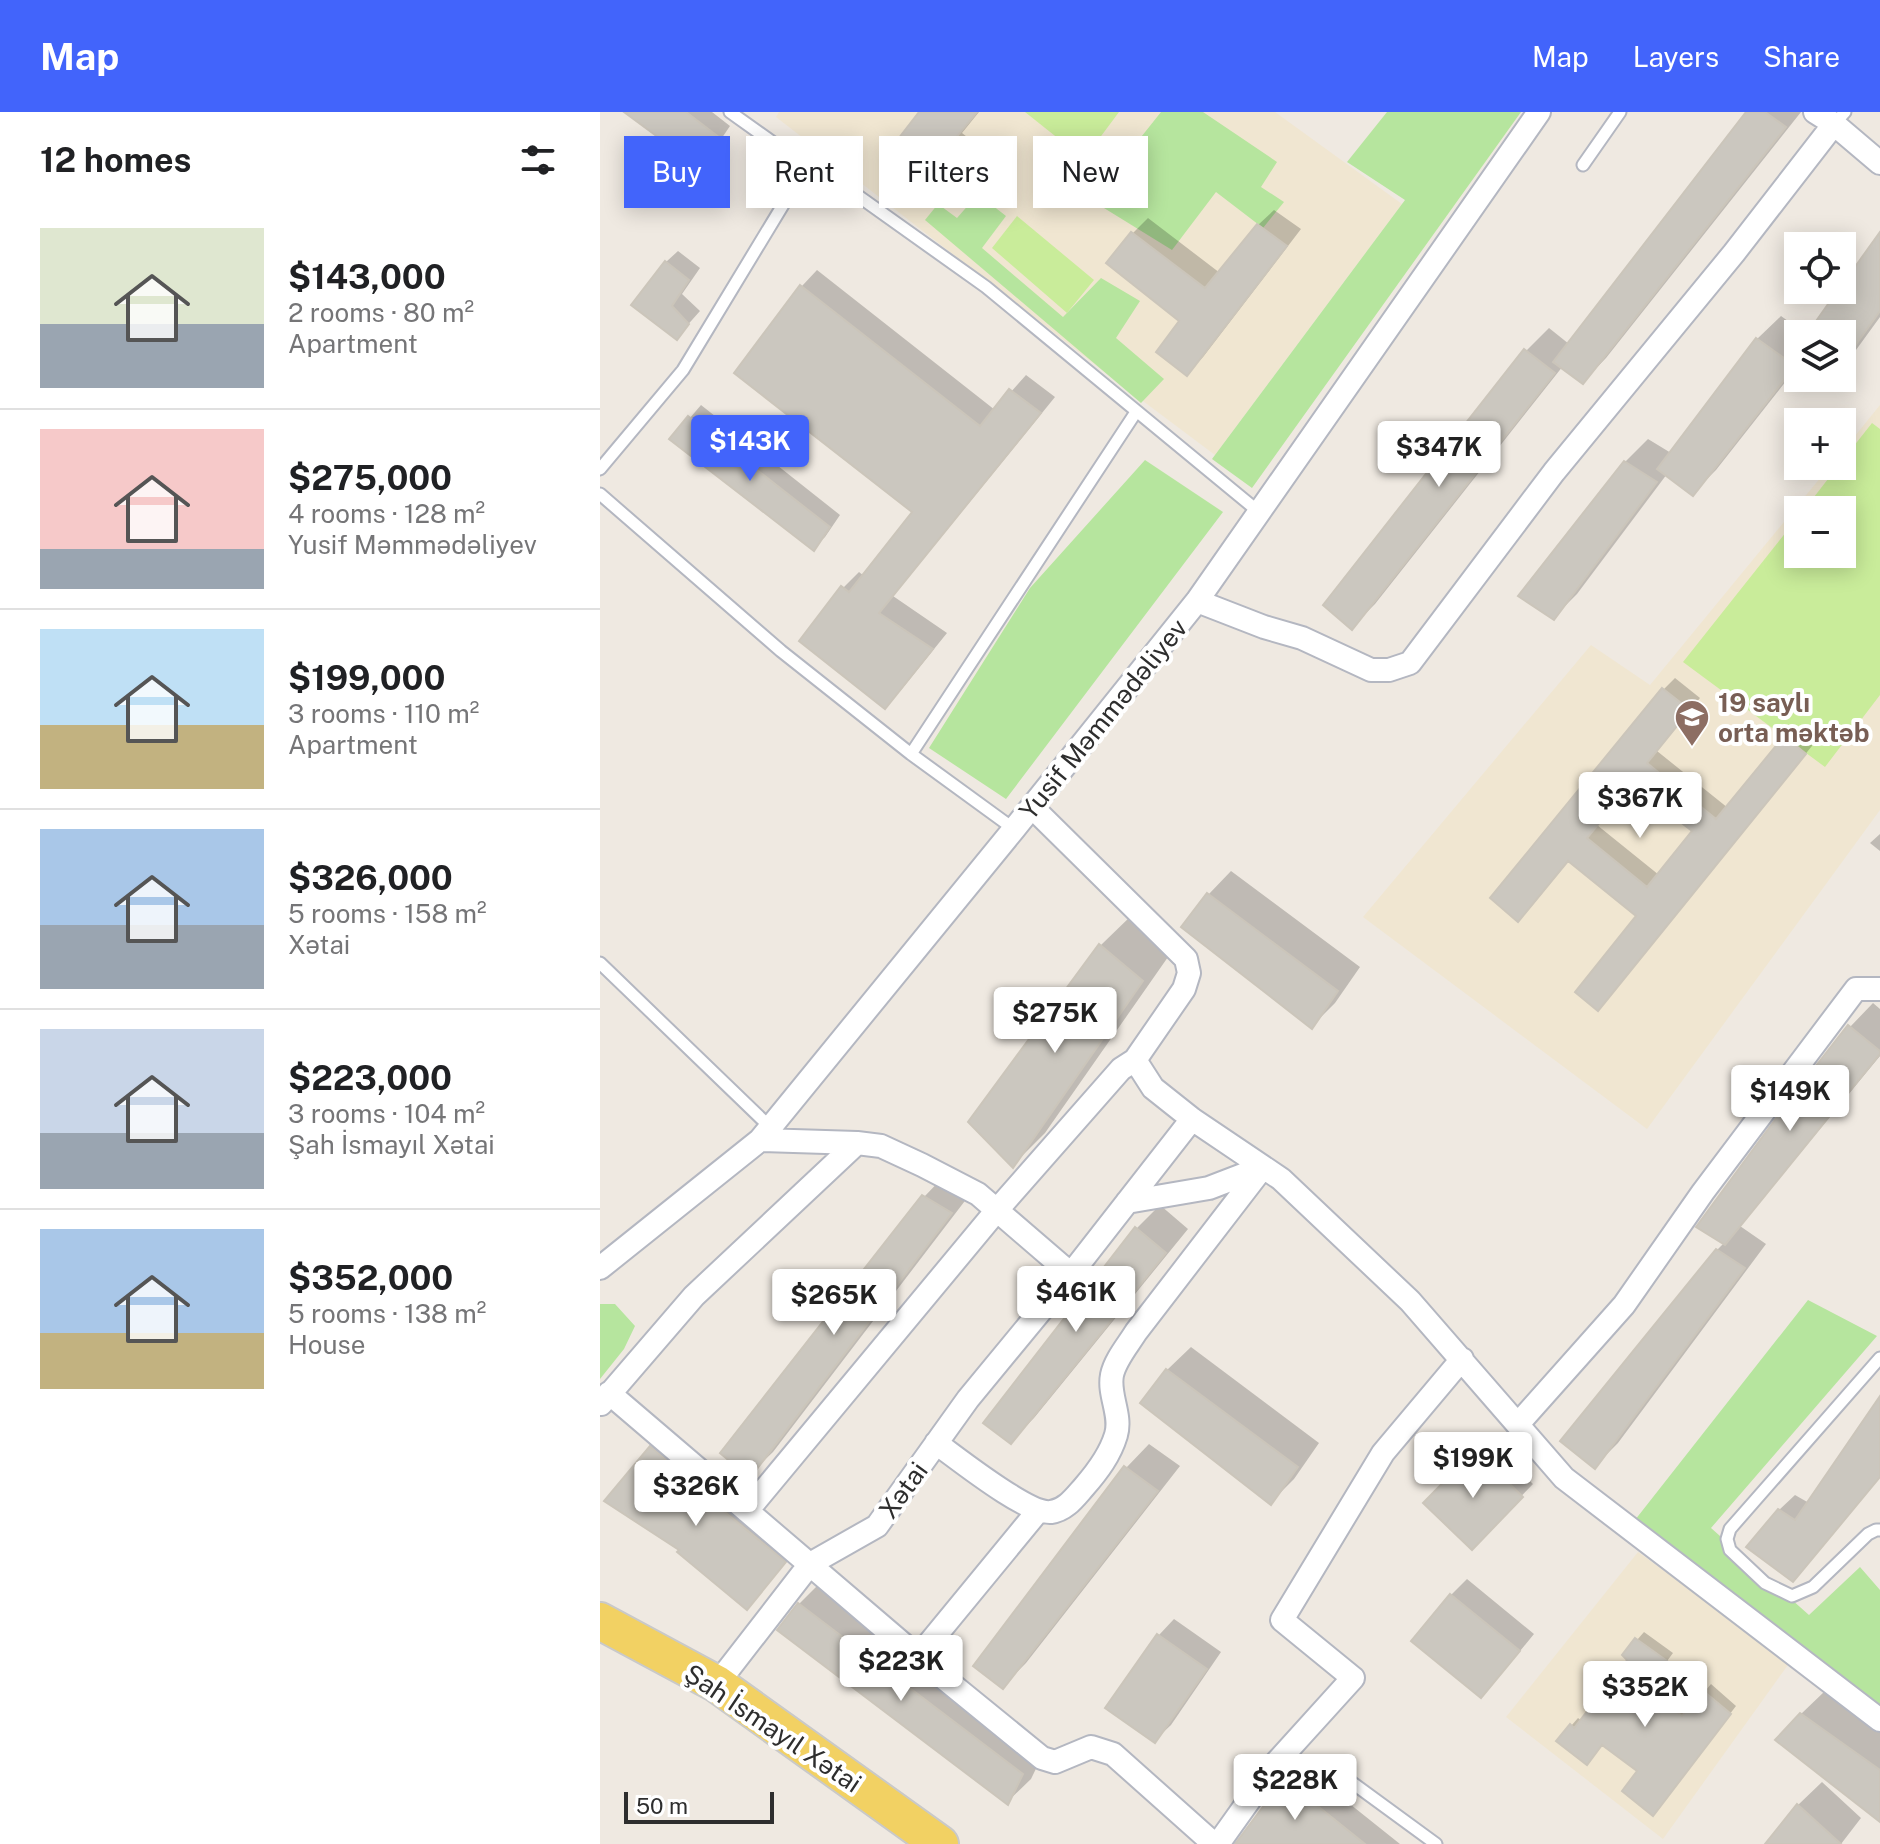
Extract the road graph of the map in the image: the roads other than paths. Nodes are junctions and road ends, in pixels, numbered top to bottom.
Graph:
1 (730, 112) edge
2 (1539, 112) edge
3 (1620, 112) edge
4 (1832, 116) edge
5 (764, 136) edge
6 (1880, 163) edge
7 (1583, 165) dead end
8 (863, 199) edge
9 (781, 208) edge
10 (1136, 412) junction
11 (600, 469) edge
12 (600, 494) edge
13 (1259, 512) junction
14 (1197, 601) junction
15 (911, 754) junction
16 (1032, 807) junction
17 (1014, 829) junction
18 (600, 963) edge
19 (1880, 989) edge
20 (1135, 1060) junction
21 (1192, 1119) junction
22 (765, 1133) junction
23 (857, 1143) junction
24 (1263, 1167) junction
25 (1127, 1202) junction
26 (997, 1210) junction
27 (600, 1268) edge
28 (1071, 1274) junction
29 (1880, 1358) edge
30 (1462, 1359) junction
31 (604, 1399) edge
32 (1518, 1424) junction
33 (936, 1443) junction
34 (747, 1511) junction
35 (1038, 1511) junction
36 (1880, 1530) edge
37 (810, 1564) junction
38 (600, 1621) edge
39 (918, 1657) junction
40 (717, 1684) junction
41 (1880, 1720) edge
42 (1328, 1765) dead end
43 (940, 1844) edge
44 (1216, 1844) edge
45 (1436, 1844) edge

1 - 5 lane
2 - 13 street, Yusif Məmmədəliyev
3 - 7 lane
4 - 6 street
4 - 14 street
8 - 10 lane
9 - 11 lane
10 - 13 lane
10 - 15 lane
12 - 15 lane
13 - 14 street, Yusif Məmmədəliyev
14 - 16 street, Yusif Məmmədəliyev
15 - 17 lane
16 - 17 street, Yusif Məmmədəliyev
16 - 20 street
17 - 22 street, Yusif Məmmədəliyev
18 - 22 lane
19 - 32 street
20 - 21 street
20 - 26 street
21 - 24 street
21 - 25 street, Xətai
22 - 23 street
22 - 27 street, Yusif Məmmədəliyev
23 - 26 street
23 - 31 street
24 - 25 street
24 - 30 street
24 - 35 street
25 - 28 street, Xətai
26 - 28 street
26 - 34 street
28 - 33 street, Xətai
29 - 36 lane
30 - 32 street
30 - 44 street
31 - 34 street
32 - 41 street
33 - 35 street
33 - 37 street, Xətai
34 - 37 street
35 - 39 street
37 - 39 street
37 - 40 street, Xətai
38 - 40 main road, Şah İsmayıl Xətai
39 - 44 street
40 - 43 main road, Şah İsmayıl Xətai
42 - 45 lane

